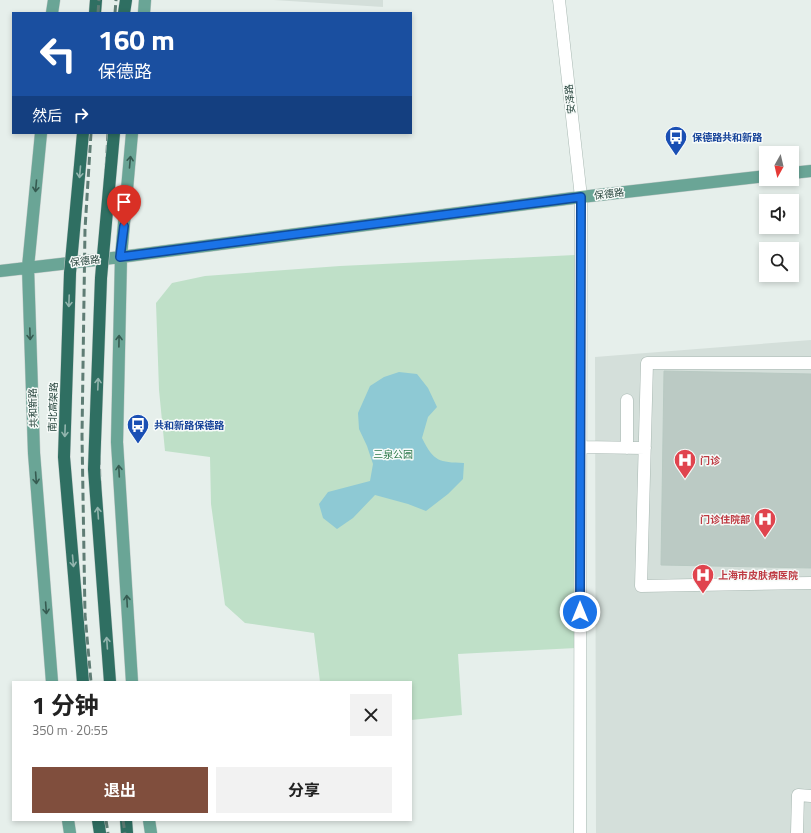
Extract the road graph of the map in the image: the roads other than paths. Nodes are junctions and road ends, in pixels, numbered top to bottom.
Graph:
1 (54, 0) edge
2 (96, 0) edge
3 (126, 0) edge
4 (145, 0) edge
5 (559, 0) edge
6 (52, 12) edge
7 (95, 12) edge
8 (124, 12) edge
9 (144, 12) edge
10 (41, 134) edge
11 (83, 134) edge
12 (114, 134) edge
13 (132, 134) edge
14 (811, 171) edge
15 (799, 172) edge
16 (759, 177) edge
17 (581, 197) junction
18 (120, 257) junction
19 (28, 268) junction
20 (0, 271) edge
21 (811, 363) edge
22 (627, 400) dead end
23 (581, 447) junction
24 (626, 448) junction
25 (645, 448) junction
26 (811, 583) edge
27 (52, 681) edge
28 (83, 681) edge
29 (110, 681) edge
30 (132, 681) edge
31 (811, 796) edge
32 (68, 821) edge
33 (98, 821) edge
34 (126, 821) edge
35 (149, 821) edge
36 (70, 833) edge
37 (100, 833) edge
38 (127, 833) edge
39 (151, 833) edge
40 (580, 833) edge
41 (797, 833) edge

1 - 6 main road
2 - 7 highway
3 - 8 highway
4 - 9 main road
5 - 17 street, 安泽路
10 -> 19 main road, 共和新路
11 -> 28 highway, 南北高架路, bridge
29 -> 12 highway, bridge
18 -> 13 main road
14 - 15 main road
16 - 17 main road, 保德路
17 - 18 main road, 保德路
17 - 23 street, 安泽路
18 - 19 main road, 保德路
30 -> 18 main road
19 - 20 main road, 保德路
19 -> 27 main road, 共和新路
21 - 25 street
22 - 24 street
23 - 24 street
23 - 40 street, 安泽路
24 - 25 street
25 - 26 street
31 - 41 street
32 - 36 main road
33 - 37 highway
34 - 38 highway
35 - 39 main road

